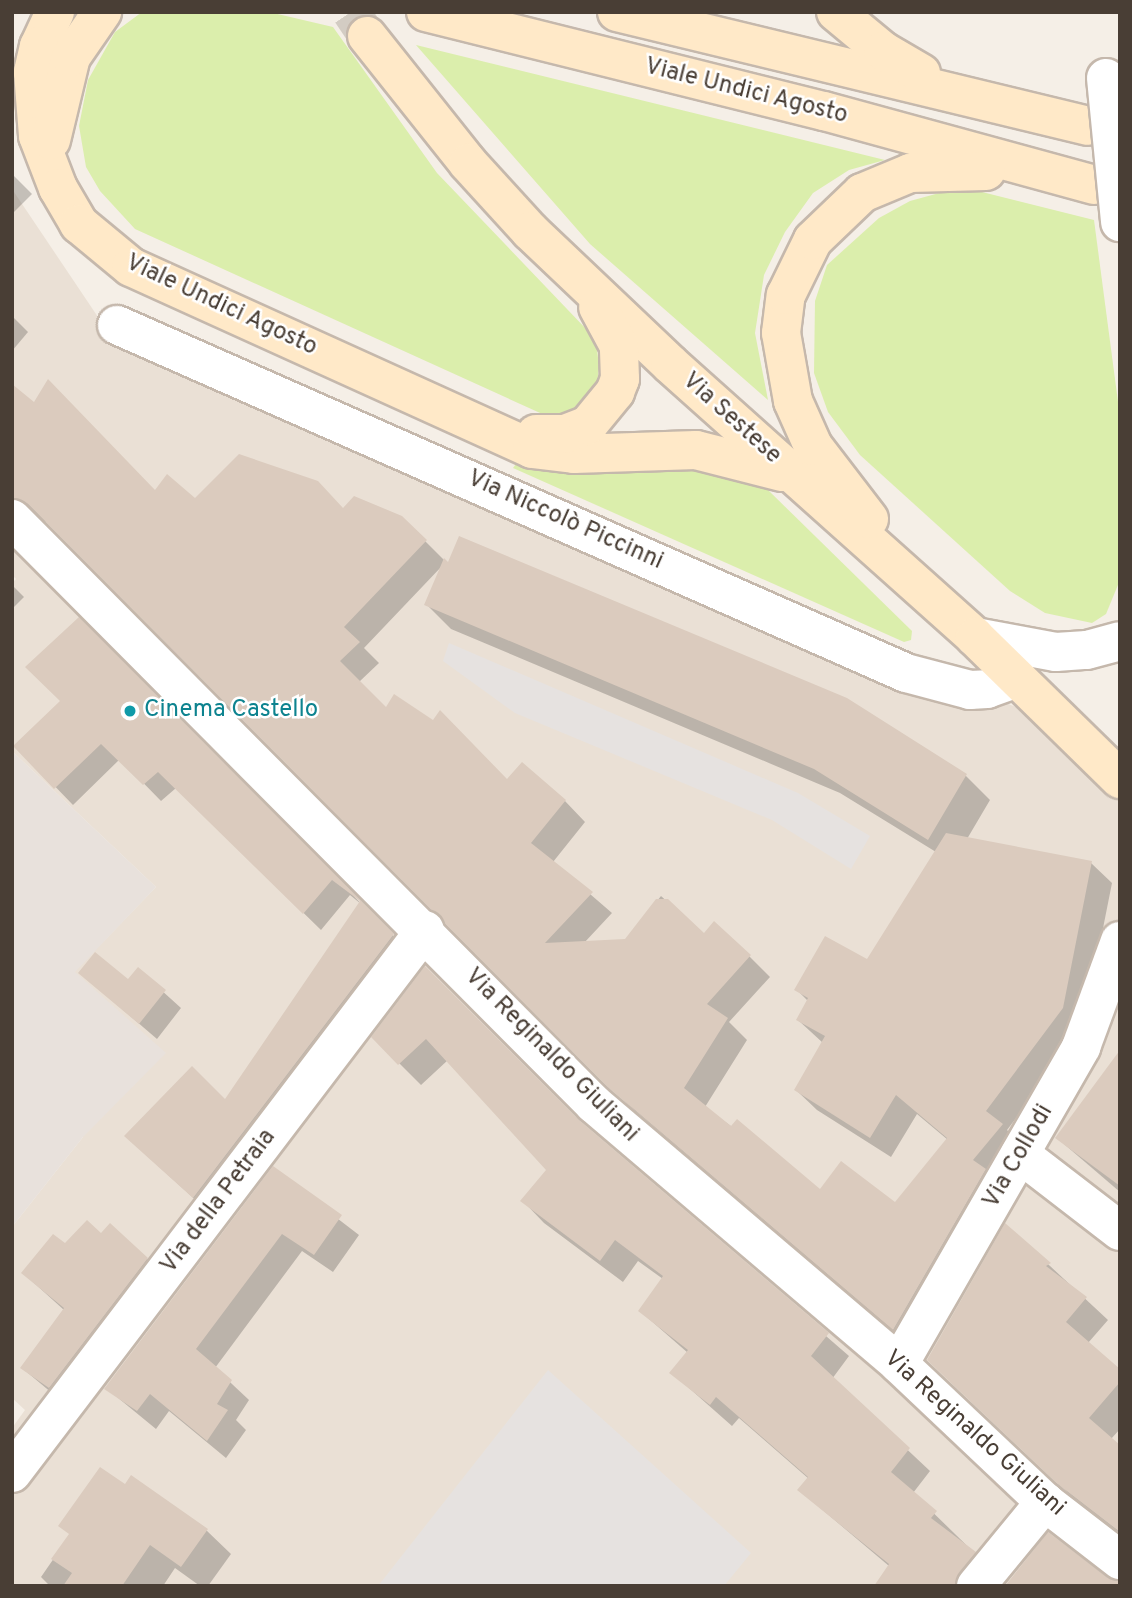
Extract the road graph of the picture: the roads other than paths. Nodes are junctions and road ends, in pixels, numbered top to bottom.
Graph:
1 (55, 12) edge
2 (102, 12) edge
3 (426, 12) edge
4 (617, 12) edge
5 (836, 12) edge
6 (367, 36) tunnel mouth
7 (1106, 78) dead end
8 (963, 97) junction
9 (1087, 126) dead end
10 (48, 163) junction
11 (1120, 222) edge
12 (568, 267) junction
13 (117, 325) dead end
14 (472, 421) junction
15 (802, 481) junction
16 (12, 519) edge
17 (931, 599) junction
18 (975, 637) junction
19 (1120, 640) edge
20 (1017, 678) junction
21 (1120, 779) edge
22 (425, 929) junction
23 (1120, 942) edge
24 (1020, 1154) junction
25 (1120, 1231) edge
26 (899, 1364) junction
27 (12, 1473) edge
28 (1045, 1502) junction
29 (1120, 1560) edge
30 (976, 1586) edge

1 - 10 main road, Viale Undici Agosto
2 - 10 main road
3 - 17 main road, Viale Undici Agosto
4 - 8 main road, Viale Undici Agosto
5 - 8 main road
6 - 12 main road, Via Sestese
7 - 11 street, bridge
8 - 9 main road, Viale Undici Agosto
10 - 14 main road, Viale Undici Agosto
12 - 14 main road, Viale Undici Agosto
12 - 15 main road, Via Sestese
13 - 20 street, Via Niccolò Piccinni
14 - 15 main road, Viale Undici Agosto
15 - 17 main road, Via Sestese
16 - 22 street, Via Reginaldo Giuliani
17 - 18 main road, Via Sestese
18 - 19 street
18 - 20 main road, Via Sestese
20 - 21 main road, Via Sestese
22 - 26 street, Via Reginaldo Giuliani
22 - 27 street, Via della Petraia
23 - 24 street, Via Collodi
24 - 25 street
24 - 26 street, Via Collodi
26 - 28 street, Via Reginaldo Giuliani
28 - 29 street, Via Reginaldo Giuliani
28 - 30 street

